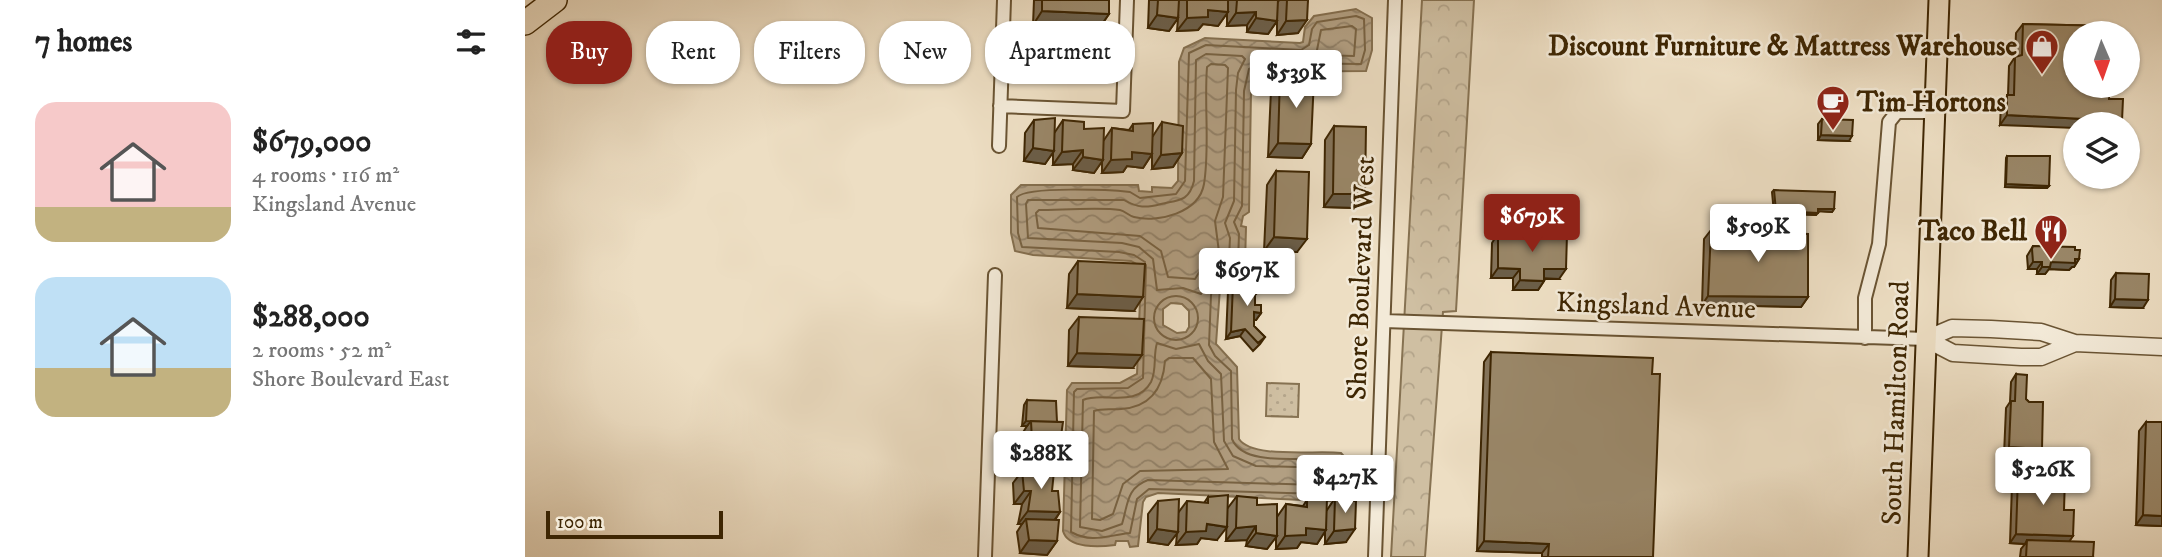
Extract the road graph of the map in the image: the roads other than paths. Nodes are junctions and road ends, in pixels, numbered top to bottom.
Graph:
1 (555, 0) edge
2 (1004, 0) edge
3 (1127, 0) edge
4 (1395, 0) edge
5 (1939, 0) edge
6 (525, 23) edge
7 (1000, 106) junction
8 (1935, 112) junction
9 (999, 146) dead end
10 (995, 275) dead end
11 (1384, 321) junction
12 (1865, 338) junction
13 (1926, 340) junction
14 (2075, 344) junction
15 (2162, 347) edge
16 (985, 557) edge
17 (1375, 557) edge
18 (1918, 557) edge

1 - 6 highway
2 - 7 street
3 - 7 street
4 - 11 street, Shore Boulevard West
5 - 8 main road, South Hamilton Road
7 - 9 street
8 - 12 street
8 - 13 main road, South Hamilton Road
10 - 16 street
11 - 12 street, Kingsland Avenue
11 - 17 street, Shore Boulevard West
12 - 13 street, Kingsland Avenue
13 - 14 street
13 - 14 street
13 - 18 main road, South Hamilton Road
14 - 15 street

